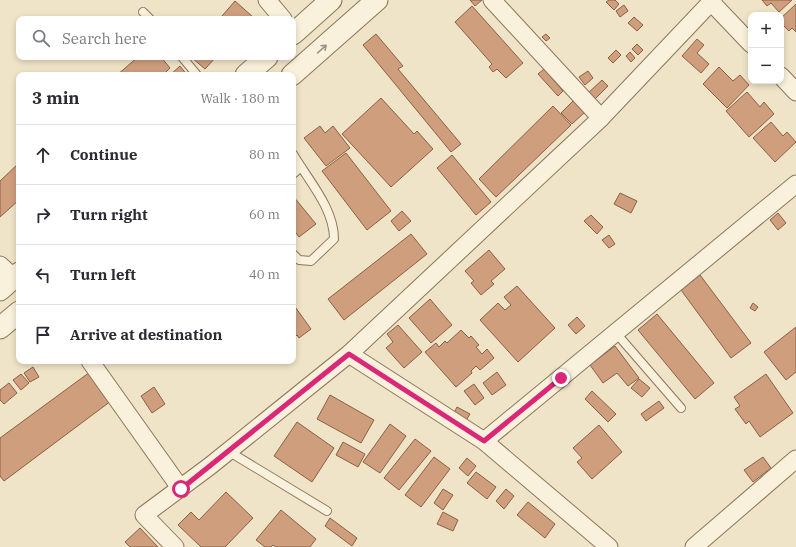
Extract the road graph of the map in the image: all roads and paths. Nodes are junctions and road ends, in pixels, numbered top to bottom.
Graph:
1 (267, 0) edge
2 (331, 0) edge
3 (377, 0) edge
4 (492, 0) edge
5 (712, 1) edge
6 (143, 12) dead end
7 (147, 16) edge
8 (280, 16) edge
9 (296, 25) edge
10 (748, 41) edge
11 (184, 60) edge
12 (264, 60) edge
13 (194, 72) edge
14 (250, 72) edge
15 (295, 72) edge
16 (784, 79) edge
17 (796, 92) edge
18 (601, 118) junction
19 (296, 159) edge
20 (301, 167) junction
21 (296, 171) edge
22 (796, 184) edge
23 (296, 257) edge
24 (16, 315) edge
25 (0, 328) edge
26 (616, 333) junction
27 (349, 354) junction
28 (92, 364) edge
29 (681, 408) dead end
30 (484, 441) junction
31 (228, 450) junction
32 (796, 459) edge
33 (181, 489) junction
34 (327, 512) dead end
35 (176, 547) edge
36 (609, 547) edge
37 (694, 547) edge

1 - 8 street
2 - 9 street
15 -> 3 street
4 - 18 street
5 - 10 street
5 - 18 street
6 - 7 lane
11 - 13 lane
12 - 14 street
16 - 17 street
18 - 27 street
19 - 20 lane
20 - 21 lane
20 - 23 lane
22 - 26 street
24 - 25 street
26 - 29 lane
26 - 30 street
27 - 30 street
27 - 31 street
28 - 33 street
30 - 36 street
31 - 33 street
31 - 34 lane
32 - 37 street
33 - 35 street

